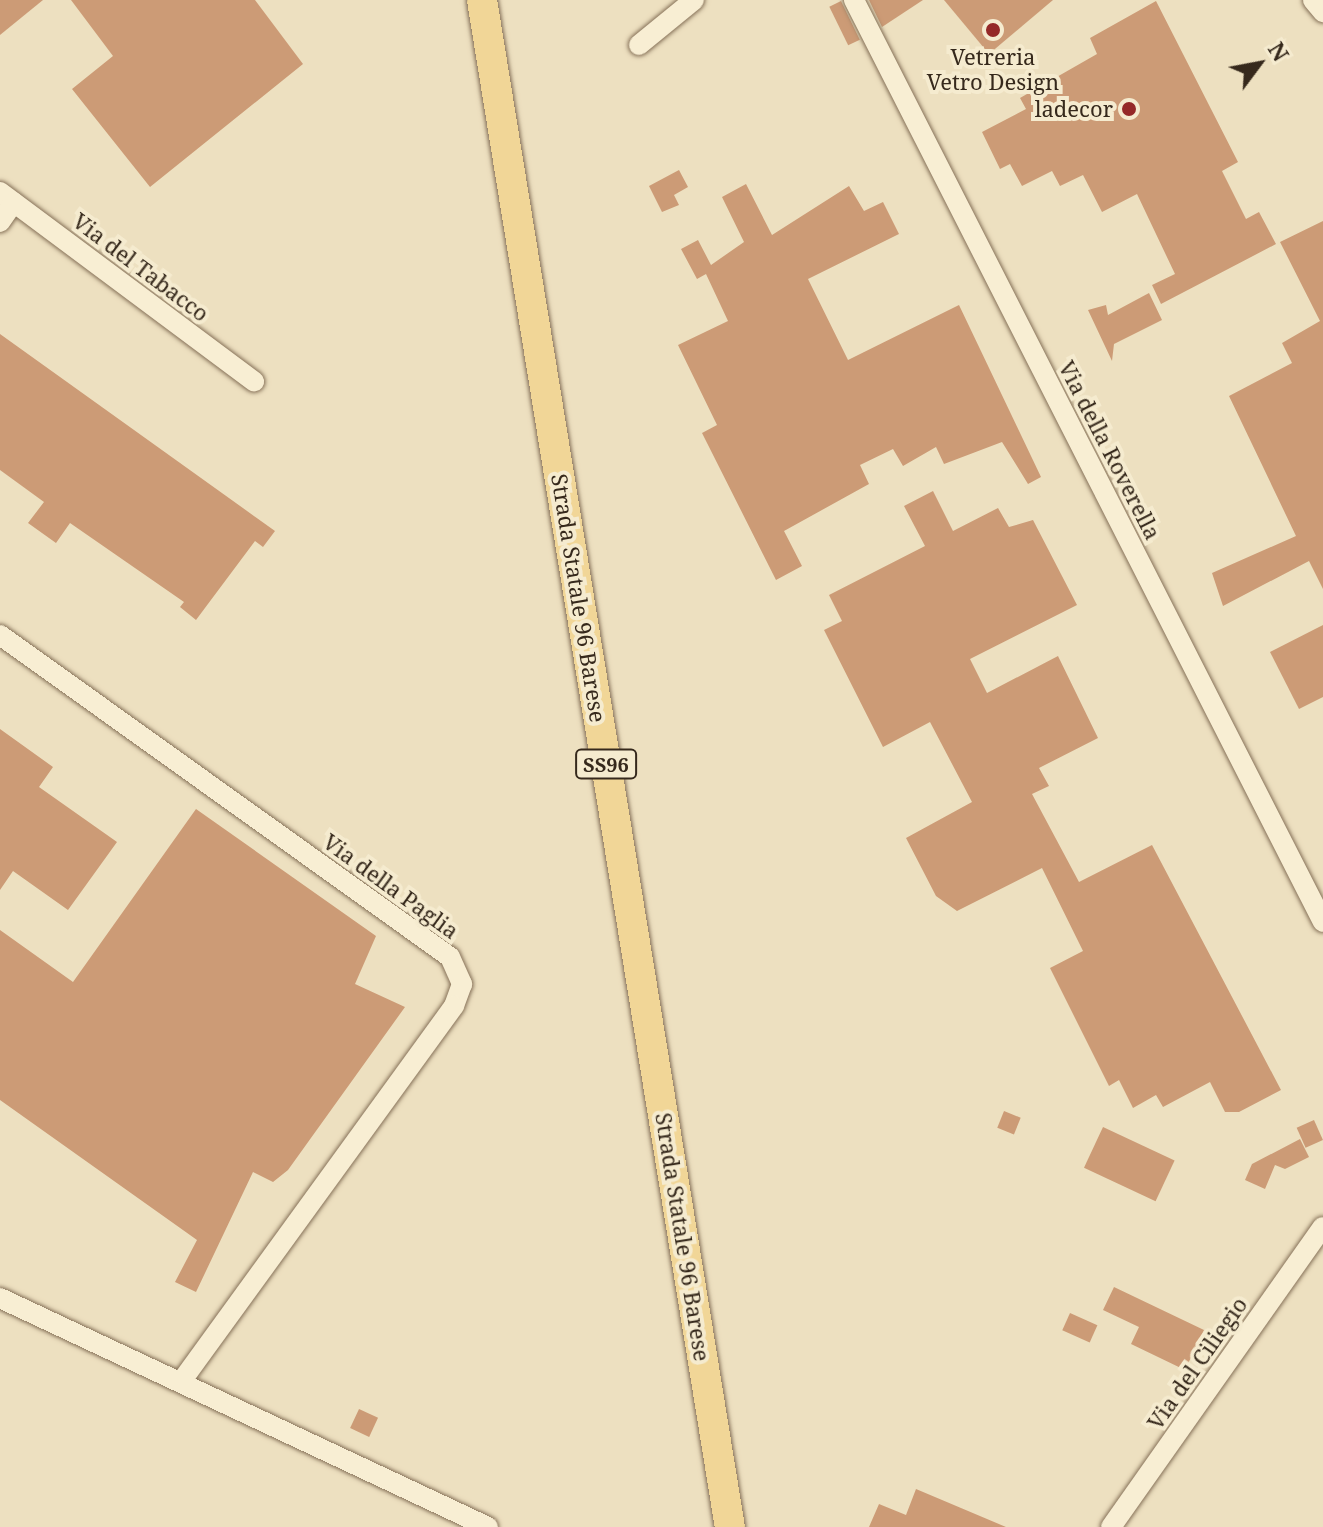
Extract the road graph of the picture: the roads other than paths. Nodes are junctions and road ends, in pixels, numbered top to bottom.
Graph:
1 (482, 0) edge
2 (694, 0) edge
3 (854, 0) edge
4 (1313, 0) edge
5 (1323, 12) edge
6 (639, 45) dead end
7 (7, 197) edge
8 (0, 222) edge
9 (254, 381) dead end
10 (0, 635) edge
11 (1323, 922) edge
12 (1323, 1227) edge
13 (0, 1298) edge
14 (181, 1382) junction
15 (488, 1527) edge
16 (730, 1527) edge
17 (1111, 1527) edge

1 - 16 main road, Strada Statale 96 Barese / SS96
2 - 6 street
3 - 11 street, Via della Roverella
4 - 5 street
7 - 8 street
7 - 9 street, Via del Tabacco
10 - 14 street, Via della Paglia
12 - 17 street, Via del Ciliegio
13 - 14 street
14 - 15 street

